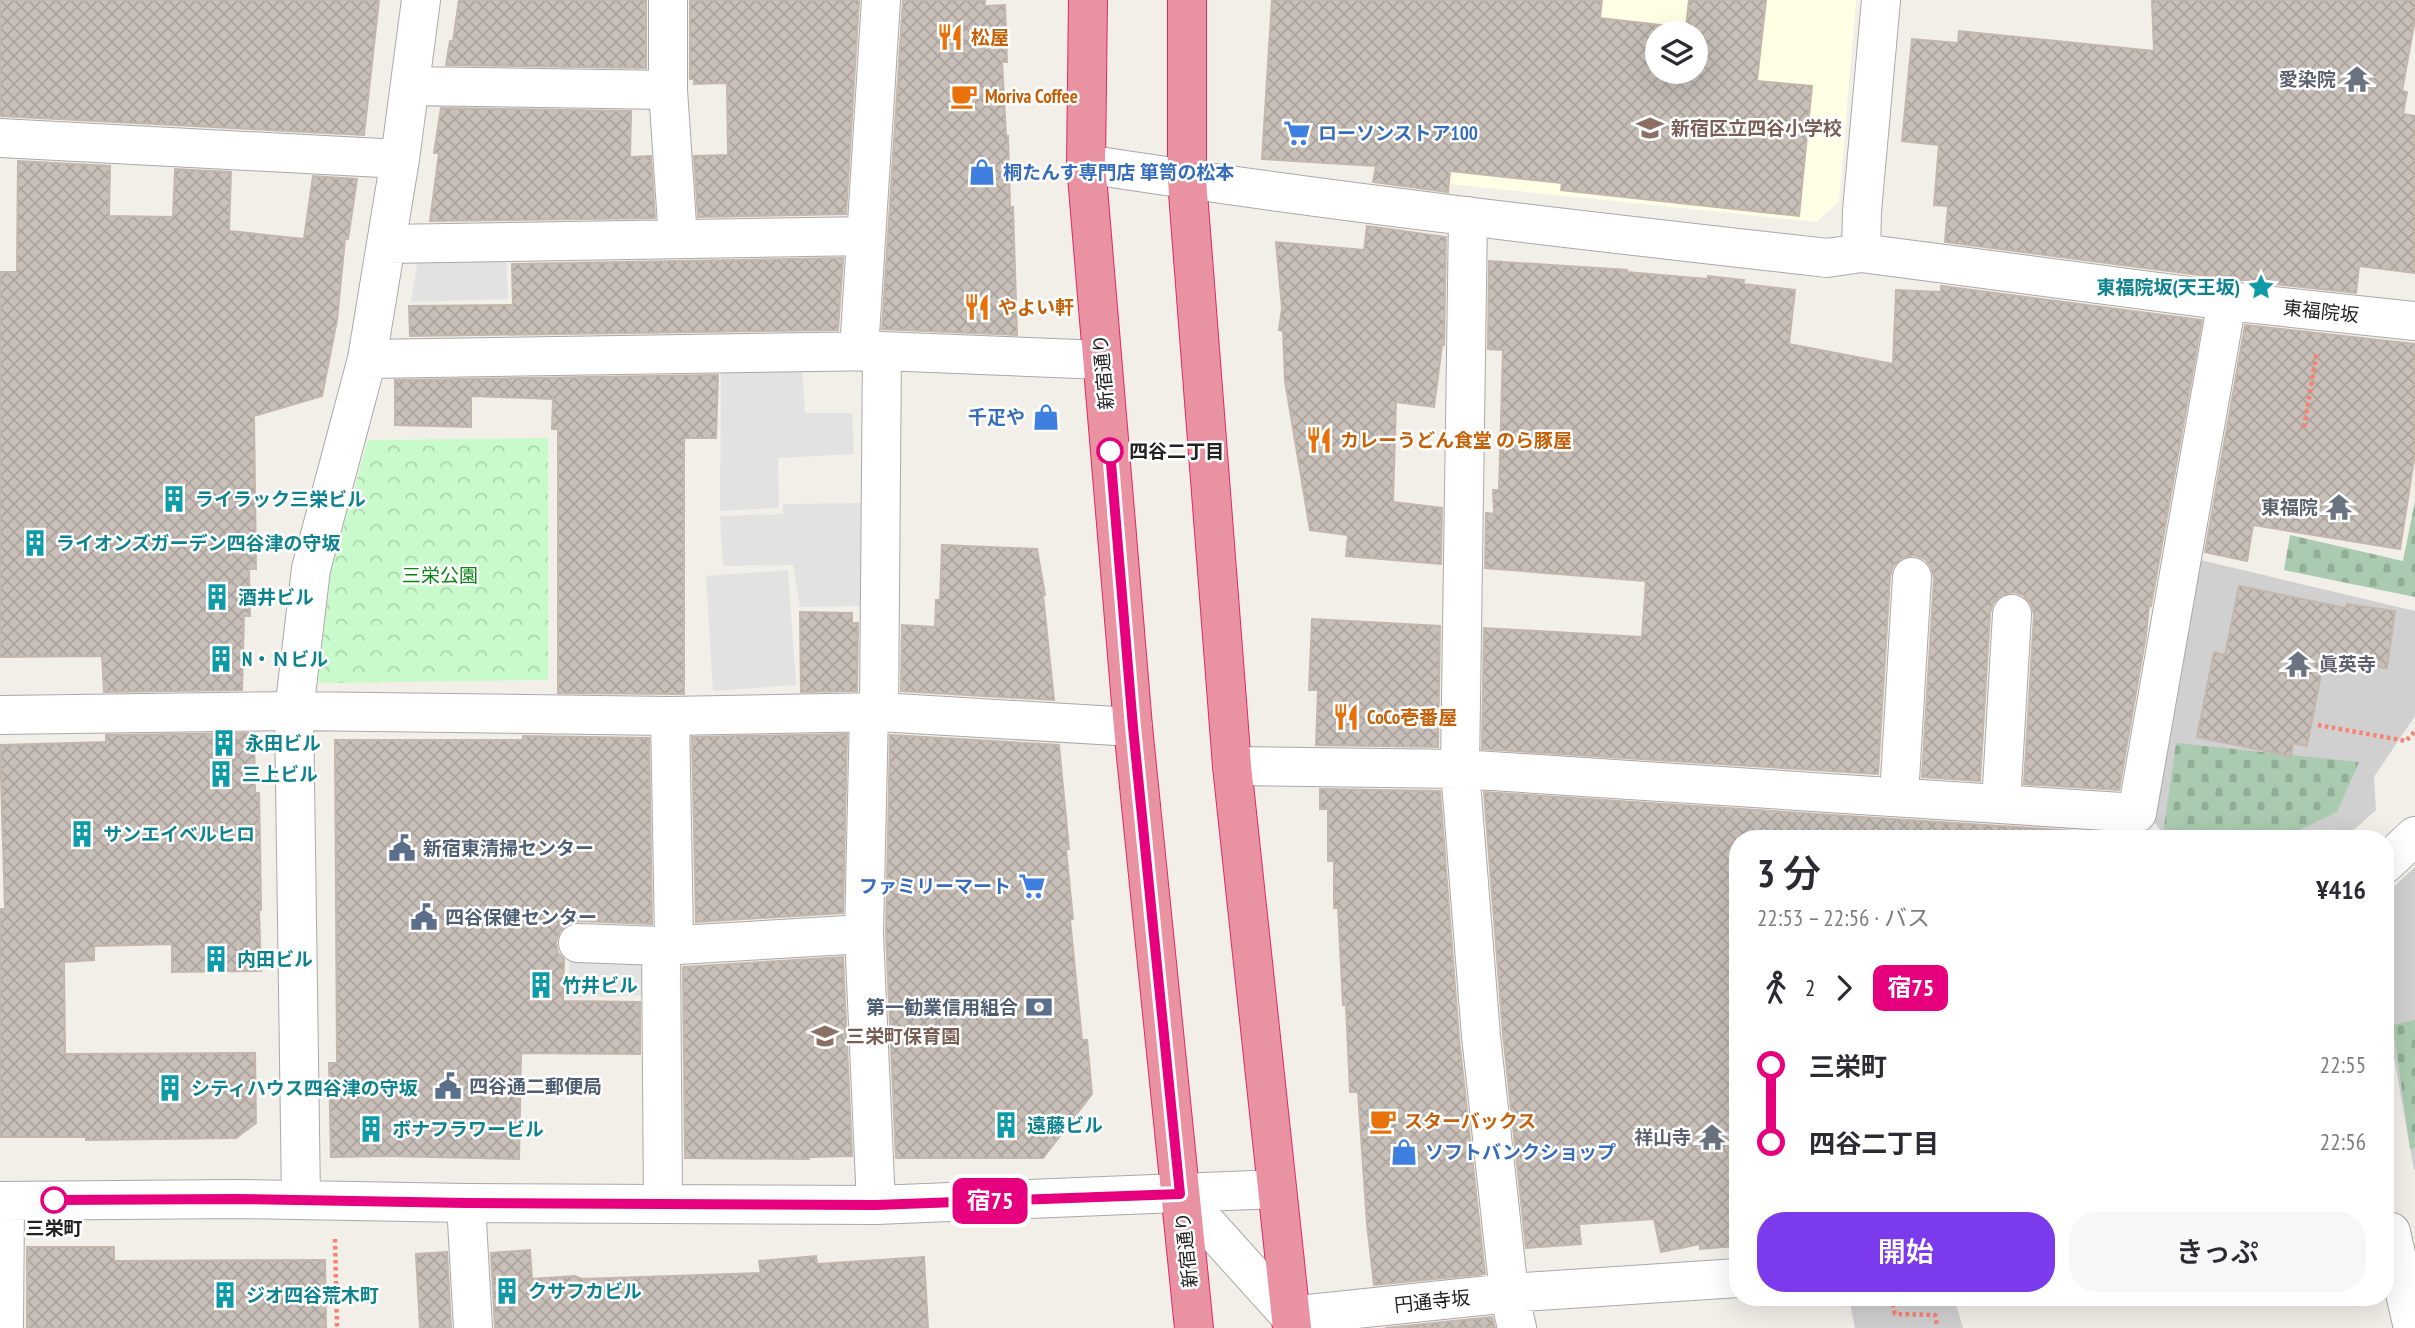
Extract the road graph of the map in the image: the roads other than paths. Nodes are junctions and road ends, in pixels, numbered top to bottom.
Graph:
1 (421, 0) edge
2 (668, 0) edge
3 (881, 0) edge
4 (1088, 0) edge
5 (1186, 0) edge
6 (1881, 0) edge
7 (410, 86) junction
8 (668, 90) junction
9 (0, 138) edge
10 (400, 159) junction
11 (1086, 164) junction
12 (1187, 180) junction
13 (1468, 216) junction
14 (866, 236) junction
15 (678, 239) junction
16 (387, 244) junction
17 (1861, 253) junction
18 (2227, 301) junction
19 (2415, 321) edge
20 (870, 351) junction
21 (367, 359) junction
22 (1102, 360) junction
23 (1912, 577) dead end
24 (2012, 614) dead end
25 (294, 711) junction
26 (874, 712) junction
27 (0, 715) edge
28 (670, 716) junction
29 (1133, 727) junction
30 (1232, 766) junction
31 (1460, 769) junction
32 (1899, 797) junction
33 (2001, 804) junction
34 (2415, 836) edge
35 (2394, 856) edge
36 (864, 934) junction
37 (578, 943) dead end
38 (661, 946) junction
39 (1276, 1189) junction
40 (1180, 1194) junction
41 (318, 1199) junction
42 (2, 1201) edge
43 (466, 1203) junction
44 (663, 1205) junction
45 (876, 1205) junction
46 (2394, 1245) edge
47 (1729, 1279) edge
48 (1513, 1310) edge
49 (1291, 1322) edge
50 (4, 1328) edge
51 (473, 1328) edge
52 (1194, 1328) edge
53 (2413, 1328) edge

1 - 7 street
2 - 8 street
3 - 14 street
4 - 11 highway, 新宿通り
5 - 12 highway
6 - 17 street
7 - 8 street
7 - 10 street
8 - 15 street
9 - 10 street
10 - 16 street
11 - 12 street, 東福院坂
11 - 22 highway, 新宿通り
12 - 13 street, 東福院坂
12 - 30 highway
13 - 17 street, 東福院坂
13 - 31 street
14 - 15 street
14 - 20 street
15 - 16 street
16 - 21 street
17 - 18 street, 東福院坂
18 - 19 street, 東福院坂
18 - 33 street
20 - 21 street
20 - 22 street
20 - 26 street
21 - 25 street
22 - 29 highway, 新宿通り
23 - 32 street
24 - 33 street
25 - 27 street
25 - 28 street
25 - 41 street
26 - 28 street
26 - 29 street
26 - 36 street
28 - 38 street
29 - 40 highway, 新宿通り
30 - 31 street
30 - 39 highway
31 - 32 street
31 - 48 street
32 - 33 street
34 - 35 street
36 - 38 street
36 - 45 street
37 - 38 street
38 - 44 street
39 - 40 street
39 - 49 highway
40 - 45 street
40 - 49 street
40 - 52 highway, 新宿通り
41 - 42 street
41 - 43 street
42 - 50 street
43 - 44 street
43 - 51 street
44 - 45 street
46 - 53 street
47 - 48 street, 円通寺坂
48 - 49 street, 円通寺坂

